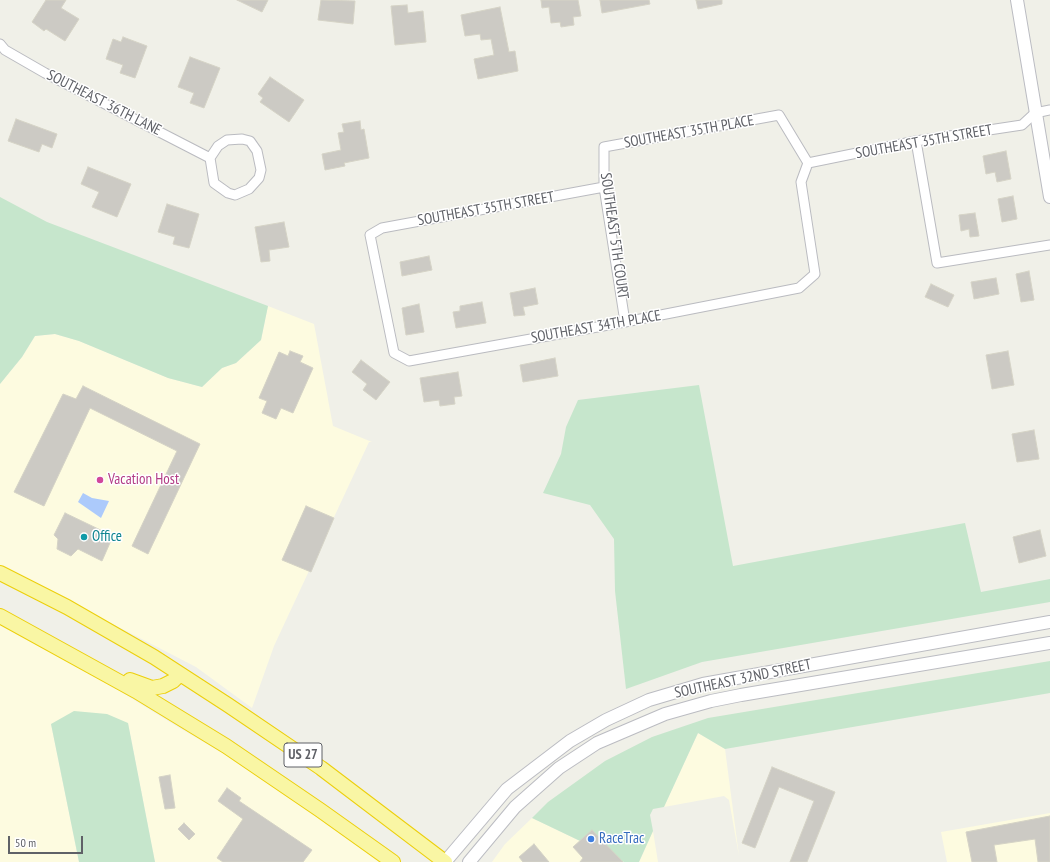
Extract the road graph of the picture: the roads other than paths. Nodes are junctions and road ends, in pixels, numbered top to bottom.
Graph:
1 (1017, 0) edge
2 (0, 44) edge
3 (1050, 110) edge
4 (1035, 113) junction
5 (916, 141) junction
6 (604, 149) joint
7 (210, 158) junction
8 (808, 163) junction
9 (604, 187) junction
10 (1050, 197) edge
11 (1050, 245) edge
12 (625, 322) junction
13 (394, 353) joint
14 (0, 573) edge
15 (0, 616) edge
16 (1050, 622) edge
17 (1050, 643) edge
18 (75, 656) junction
19 (180, 674) junction
20 (393, 862) edge
21 (445, 862) edge
22 (469, 862) edge

1 - 4 main road
2 - 7 street, SOUTHEAST 36TH LANE
3 - 4 street
4 - 5 street, SOUTHEAST 35TH STREET
4 - 10 main road
5 - 8 street, SOUTHEAST 35TH STREET
5 - 11 street
6 - 8 street, SOUTHEAST 35TH PLACE
6 - 9 street, SOUTHEAST 5TH COURT
7 - 7 street
8 - 12 street, SOUTHEAST 34TH PLACE
9 - 12 street, SOUTHEAST 5TH COURT
9 - 13 street, SOUTHEAST 35TH STREET
12 - 13 street, SOUTHEAST 34TH PLACE
14 - 19 highway, US 27
15 - 18 highway, US 27
16 - 21 main road, SOUTHEAST 32ND STREET
17 - 22 main road, SOUTHEAST 32ND STREET
18 - 19 highway
18 - 20 highway, US 27
19 - 21 highway, US 27

